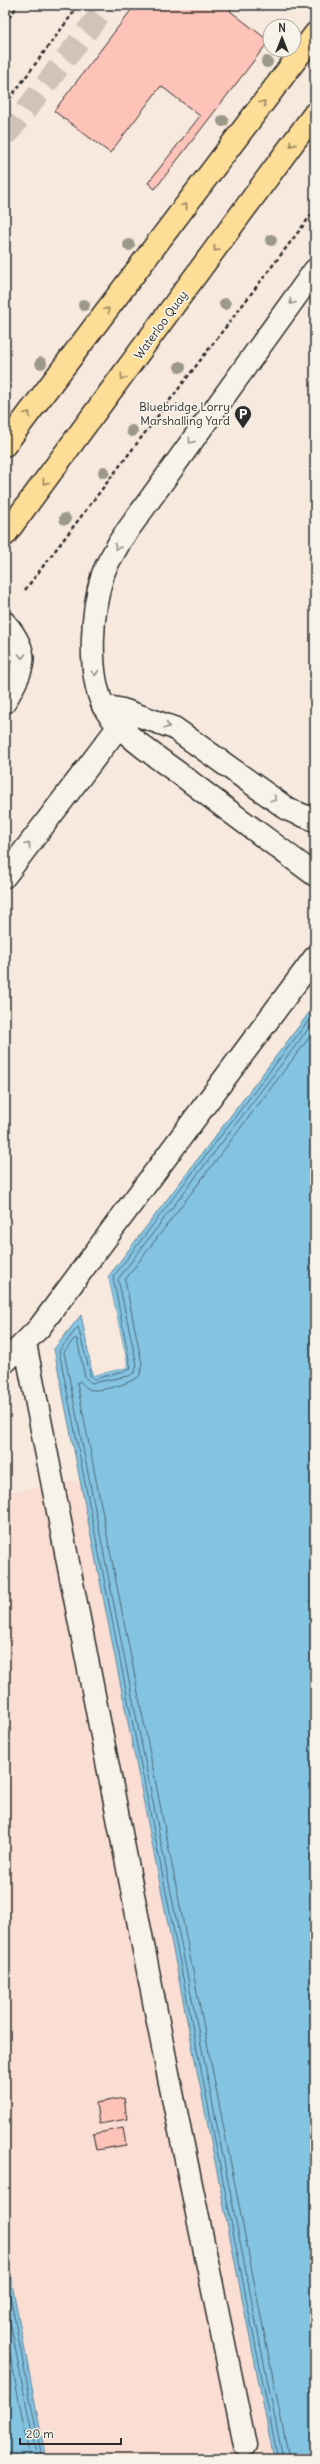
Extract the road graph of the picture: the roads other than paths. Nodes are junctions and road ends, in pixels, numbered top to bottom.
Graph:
1 (315, 34) edge
2 (315, 113) edge
3 (315, 270) edge
4 (5, 445) edge
5 (5, 535) edge
6 (5, 623) edge
7 (5, 702) edge
8 (103, 706) junction
9 (141, 716) junction
10 (118, 726) junction
11 (315, 820) edge
12 (315, 875) edge
13 (5, 876) edge
14 (315, 957) edge
15 (25, 1343) junction
16 (5, 1362) edge
17 (245, 2446) dead end

4 -> 1 main road
2 -> 5 main road, Waterloo Quay
3 -> 8 lane
6 -> 7 lane
8 - 9 lane
8 - 10 lane
9 - 10 lane
9 -> 11 lane
10 - 12 lane
13 -> 10 lane
14 - 15 lane
15 - 16 lane
15 - 17 lane

